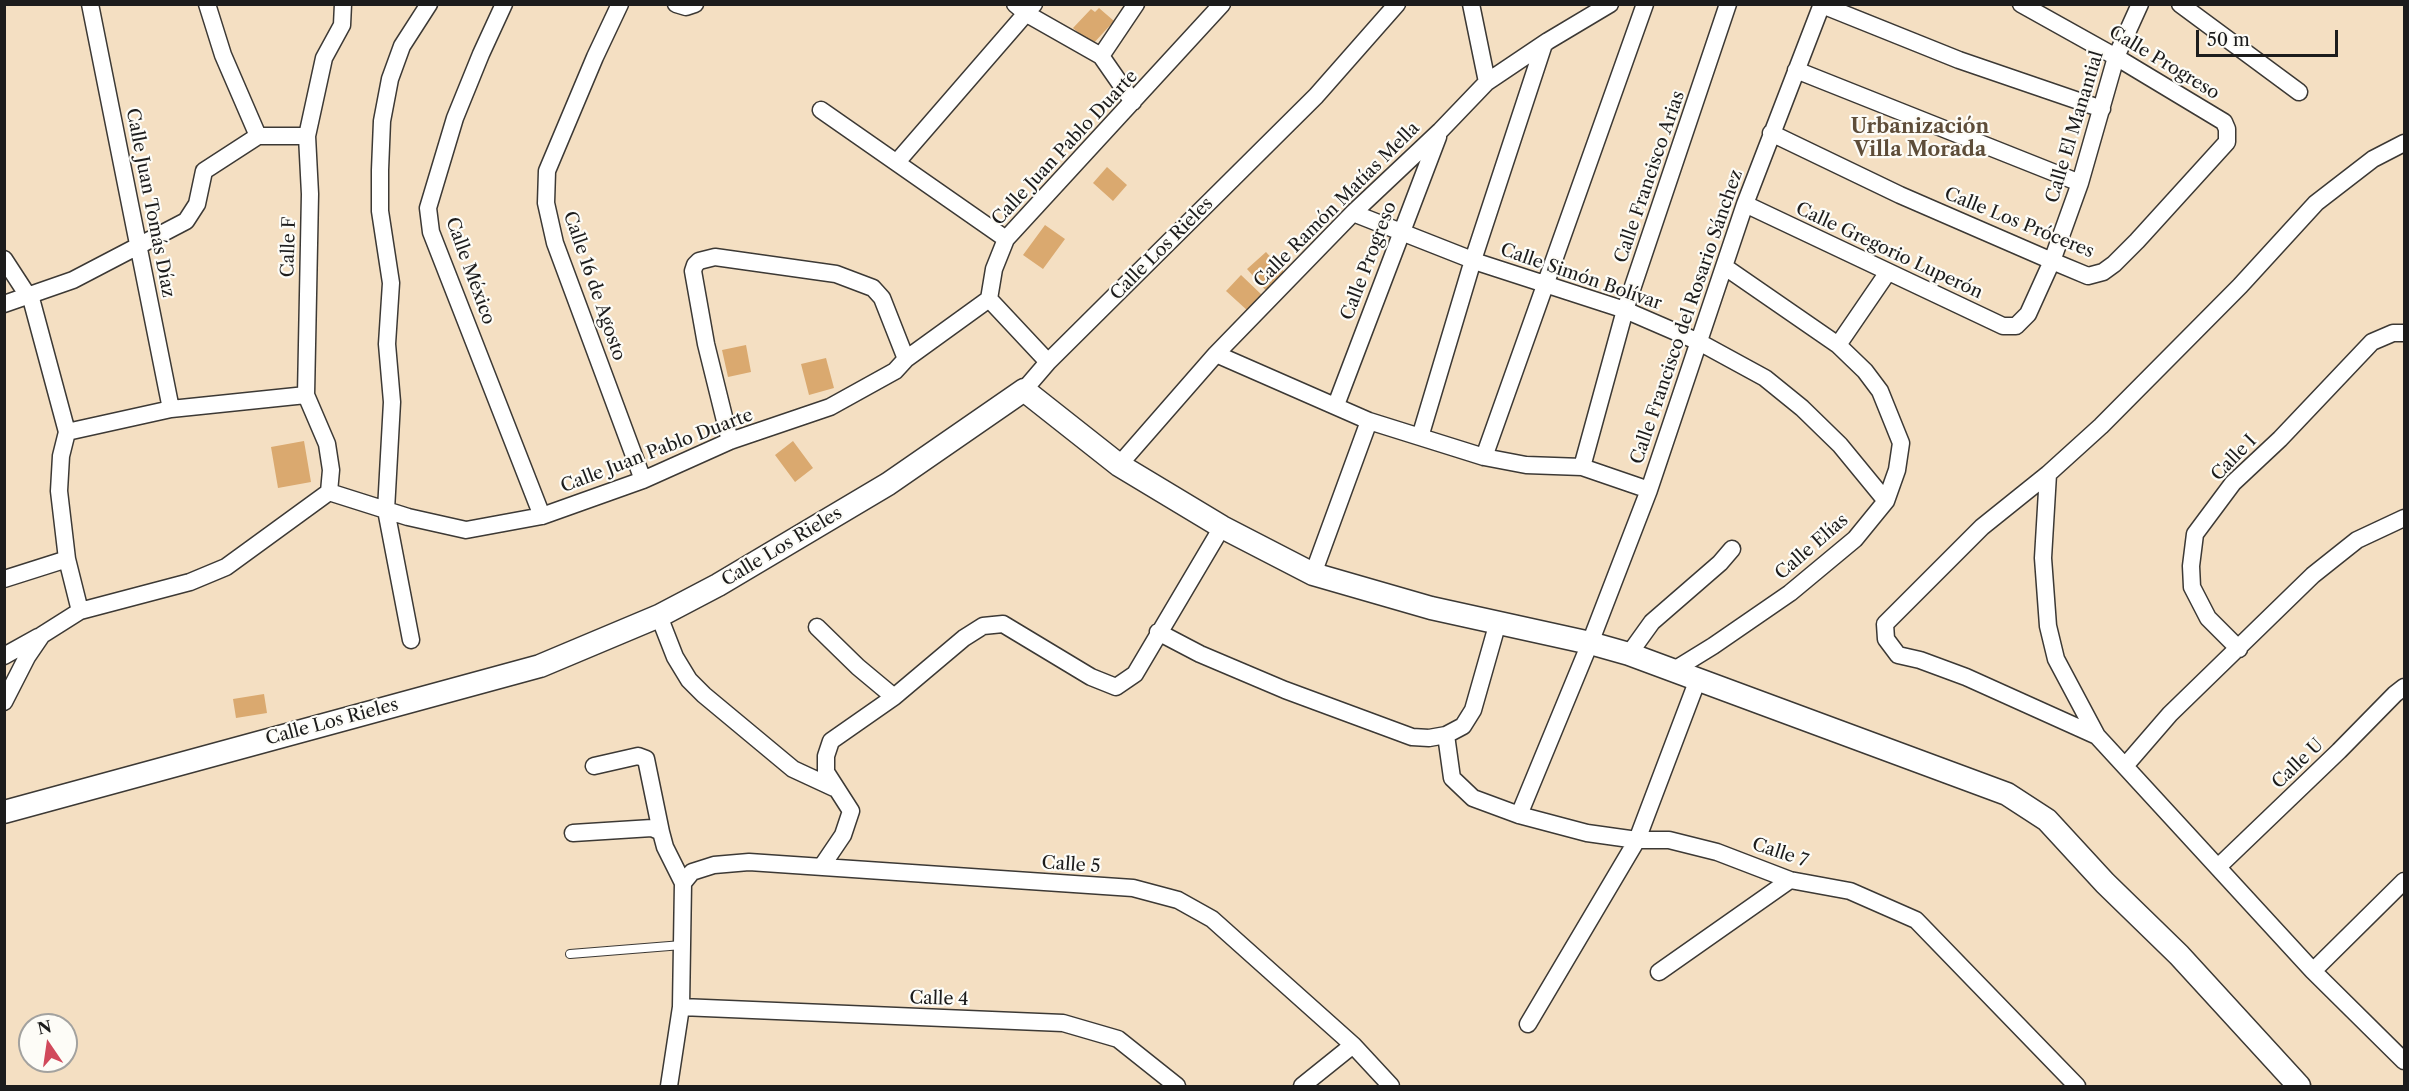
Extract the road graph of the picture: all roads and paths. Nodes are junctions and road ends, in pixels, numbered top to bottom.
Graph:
1 (90, 4) edge
2 (207, 4) edge
3 (343, 4) edge
4 (429, 4) edge
5 (504, 4) edge
6 (620, 4) edge
7 (676, 4) edge
8 (695, 4) edge
9 (1136, 4) edge
10 (1222, 4) edge
11 (1397, 4) edge
12 (1471, 4) edge
13 (1610, 4) edge
14 (1645, 4) edge
15 (1728, 4) edge
16 (2021, 4) edge
17 (2140, 4) edge
18 (2180, 4) edge
19 (1822, 5) edge
20 (1025, 8) edge
21 (1544, 44) junction
22 (1101, 56) junction
23 (2116, 57) junction
24 (1796, 70) junction
25 (1487, 82) junction
26 (2299, 92) dead end
27 (1133, 102) junction
28 (2102, 109) junction
29 (821, 110) dead end
30 (2224, 122) joint
31 (1440, 131) junction
32 (1771, 133) junction
33 (258, 136) junction
34 (307, 136) junction
35 (2404, 143) edge
36 (897, 162) junction
37 (2080, 183) junction
38 (1745, 204) junction
39 (1353, 213) junction
40 (1401, 233) junction
41 (1005, 239) junction
42 (140, 247) junction
43 (4, 258) edge
44 (1473, 260) junction
45 (2052, 261) junction
46 (1725, 267) junction
47 (1888, 272) junction
48 (1545, 285) junction
49 (27, 295) junction
50 (989, 299) junction
51 (4, 304) edge
52 (1625, 310) junction
53 (2016, 326) joint
54 (2404, 333) edge
55 (1699, 342) junction
56 (1838, 345) junction
57 (1215, 354) junction
58 (906, 359) junction
59 (1048, 362) junction
60 (1024, 390) junction
61 (306, 395) junction
62 (1336, 405) junction
63 (171, 409) junction
64 (1369, 421) junction
65 (67, 432) junction
66 (1420, 437) junction
67 (730, 441) junction
68 (1484, 457) junction
69 (1119, 465) junction
70 (1582, 467) junction
71 (2048, 474) junction
72 (643, 480) junction
73 (1649, 490) junction
74 (329, 492) junction
75 (1886, 501) junction
76 (386, 510) junction
77 (542, 516) junction
78 (2404, 518) edge
79 (1222, 527) junction
80 (1732, 549) dead end
81 (67, 560) junction
82 (1313, 574) junction
83 (4, 579) edge
84 (80, 611) junction
85 (659, 616) junction
86 (1498, 622) junction
87 (817, 627) dead end
88 (1158, 632) junction
89 (42, 635) junction
90 (411, 640) dead end
91 (1590, 643) junction
92 (2239, 649) junction
93 (1629, 654) junction
94 (4, 656) edge
95 (1674, 670) junction
96 (1698, 678) junction
97 (2404, 687) edge
98 (894, 697) junction
99 (4, 702) edge
100 (1446, 735) junction
101 (2097, 736) junction
102 (594, 765) dead end
103 (2125, 766) junction
104 (834, 788) junction
105 (4, 812) edge
106 (1519, 815) junction
107 (662, 832) junction
108 (573, 833) dead end
109 (1637, 840) junction
110 (822, 867) junction
111 (2218, 867) junction
112 (1790, 880) junction
113 (2404, 881) edge
114 (683, 883) junction
115 (682, 945) junction
116 (570, 954) dead end
117 (2313, 970) junction
118 (1659, 972) dead end
119 (681, 1007) junction
120 (1528, 1024) dead end
121 (1353, 1045) junction
122 (2404, 1061) edge
123 (669, 1086) edge
124 (1177, 1086) edge
125 (1302, 1086) edge
126 (1391, 1086) edge
127 (2078, 1086) edge
128 (2299, 1086) edge

1 - 42 street, Calle Juan Tomás Díaz
2 - 33 street
3 - 34 street, Calle F
4 - 76 street
5 - 77 street, Calle México
6 - 72 street, Calle 16 de Agosto
7 - 8 street
9 - 22 street
10 - 27 street, Calle Juan Pablo Duarte
11 - 59 street, Calle Los Rieles
12 - 25 street
13 - 21 street, Calle Ramón Matías Mella
14 - 48 street
15 - 52 street, Calle Francisco Arias
16 - 23 street, Calle Progreso
17 - 23 street, Calle El Manantial
18 - 26 street
19 - 24 street, Calle Francisco del Rosario Sánchez
19 - 28 street
20 - 22 street
20 - 36 street
21 - 25 street, Calle Ramón Matías Mella
21 - 44 street
22 - 27 street
23 - 28 street, Calle El Manantial
23 - 30 street, Calle Progreso
24 - 32 street, Calle Francisco del Rosario Sánchez
24 - 37 street
25 - 31 street, Calle Ramón Matías Mella
27 - 41 street, Calle Juan Pablo Duarte
28 - 37 street, Calle El Manantial
29 - 36 street
30 - 45 street, Calle Los Próceres
31 - 39 street, Calle Ramón Matías Mella
31 - 40 street, Calle Progreso
32 - 38 street, Calle Francisco del Rosario Sánchez
32 - 45 street, Calle Los Próceres
33 - 34 street
33 - 42 street
34 - 61 street, Calle F
35 - 71 street
36 - 41 street
37 - 45 street, Calle El Manantial
38 - 46 street, Calle Francisco del Rosario Sánchez
38 - 47 street, Calle Gregorio Luperón
39 - 40 street, Calle Simón Bolívar
39 - 57 street, Calle Ramón Matías Mella
40 - 44 street, Calle Simón Bolívar
40 - 62 street, Calle Progreso
41 - 50 street, Calle Juan Pablo Duarte
42 - 49 street
42 - 63 street, Calle Juan Tomás Díaz
43 - 49 street
44 - 48 street, Calle Simón Bolívar
44 - 66 street
45 - 53 street, Calle El Manantial
46 - 55 street, Calle Francisco del Rosario Sánchez
46 - 56 street, Calle Elías
47 - 53 street, Calle Gregorio Luperón
47 - 56 street
48 - 52 street, Calle Simón Bolívar
48 - 68 street
49 - 51 street
49 - 65 street
50 - 58 street, Calle Juan Pablo Duarte
50 - 59 street
52 - 55 street, Calle Simón Bolívar
52 - 70 street, Calle Francisco Arias
54 - 92 street, Calle I
55 - 73 street, Calle Francisco del Rosario Sánchez
55 - 75 street, Calle Simón Bolívar
56 - 75 street, Calle Elías
57 - 62 street
57 - 69 street, Calle Ramón Matías Mella
58 - 67 street, Calle Juan Pablo Duarte
58 - 67 street
59 - 60 street, Calle Los Rieles
60 - 69 street
60 - 85 street, Calle Los Rieles
61 - 63 street
61 - 74 street, Calle F
62 - 64 street
63 - 65 street
64 - 66 street
64 - 82 street
65 - 81 street
66 - 68 street
67 - 72 street, Calle Juan Pablo Duarte
68 - 70 street
69 - 79 street
70 - 73 street
71 - 101 street
71 - 101 street
72 - 77 street, Calle Juan Pablo Duarte
73 - 91 street, Calle Francisco del Rosario Sánchez
74 - 76 street, Calle Juan Pablo Duarte
74 - 84 street
75 - 95 street, Calle Elías
76 - 77 street, Calle Juan Pablo Duarte
76 - 90 street
78 - 92 street
79 - 82 street
79 - 88 street
80 - 93 street
81 - 83 street
81 - 84 street
82 - 86 street
84 - 89 street
85 - 104 street
85 - 105 street, Calle Los Rieles
86 - 91 street
86 - 100 street
87 - 98 street
88 - 98 street
88 - 100 street
89 - 94 street
89 - 99 street
91 - 93 street
91 - 106 street, Calle Francisco del Rosario Sánchez
92 - 103 street
93 - 95 street
95 - 96 street
96 - 109 street
96 - 128 street
97 - 111 street, Calle U
98 - 104 street
100 - 106 street, Calle 7
101 - 103 street
102 - 107 street
103 - 111 street
104 - 110 street
106 - 109 street, Calle 7
107 - 108 street
107 - 114 street
109 - 112 street, Calle 7
109 - 120 street
110 - 114 street, Calle 5
110 - 121 street, Calle 5
111 - 117 street
112 - 118 street
112 - 127 street, Calle 7
113 - 117 street
114 - 115 street
115 - 116 lane
115 - 119 street
117 - 122 street
119 - 123 street
119 - 124 street, Calle 4
121 - 125 street
121 - 126 street, Calle 5

